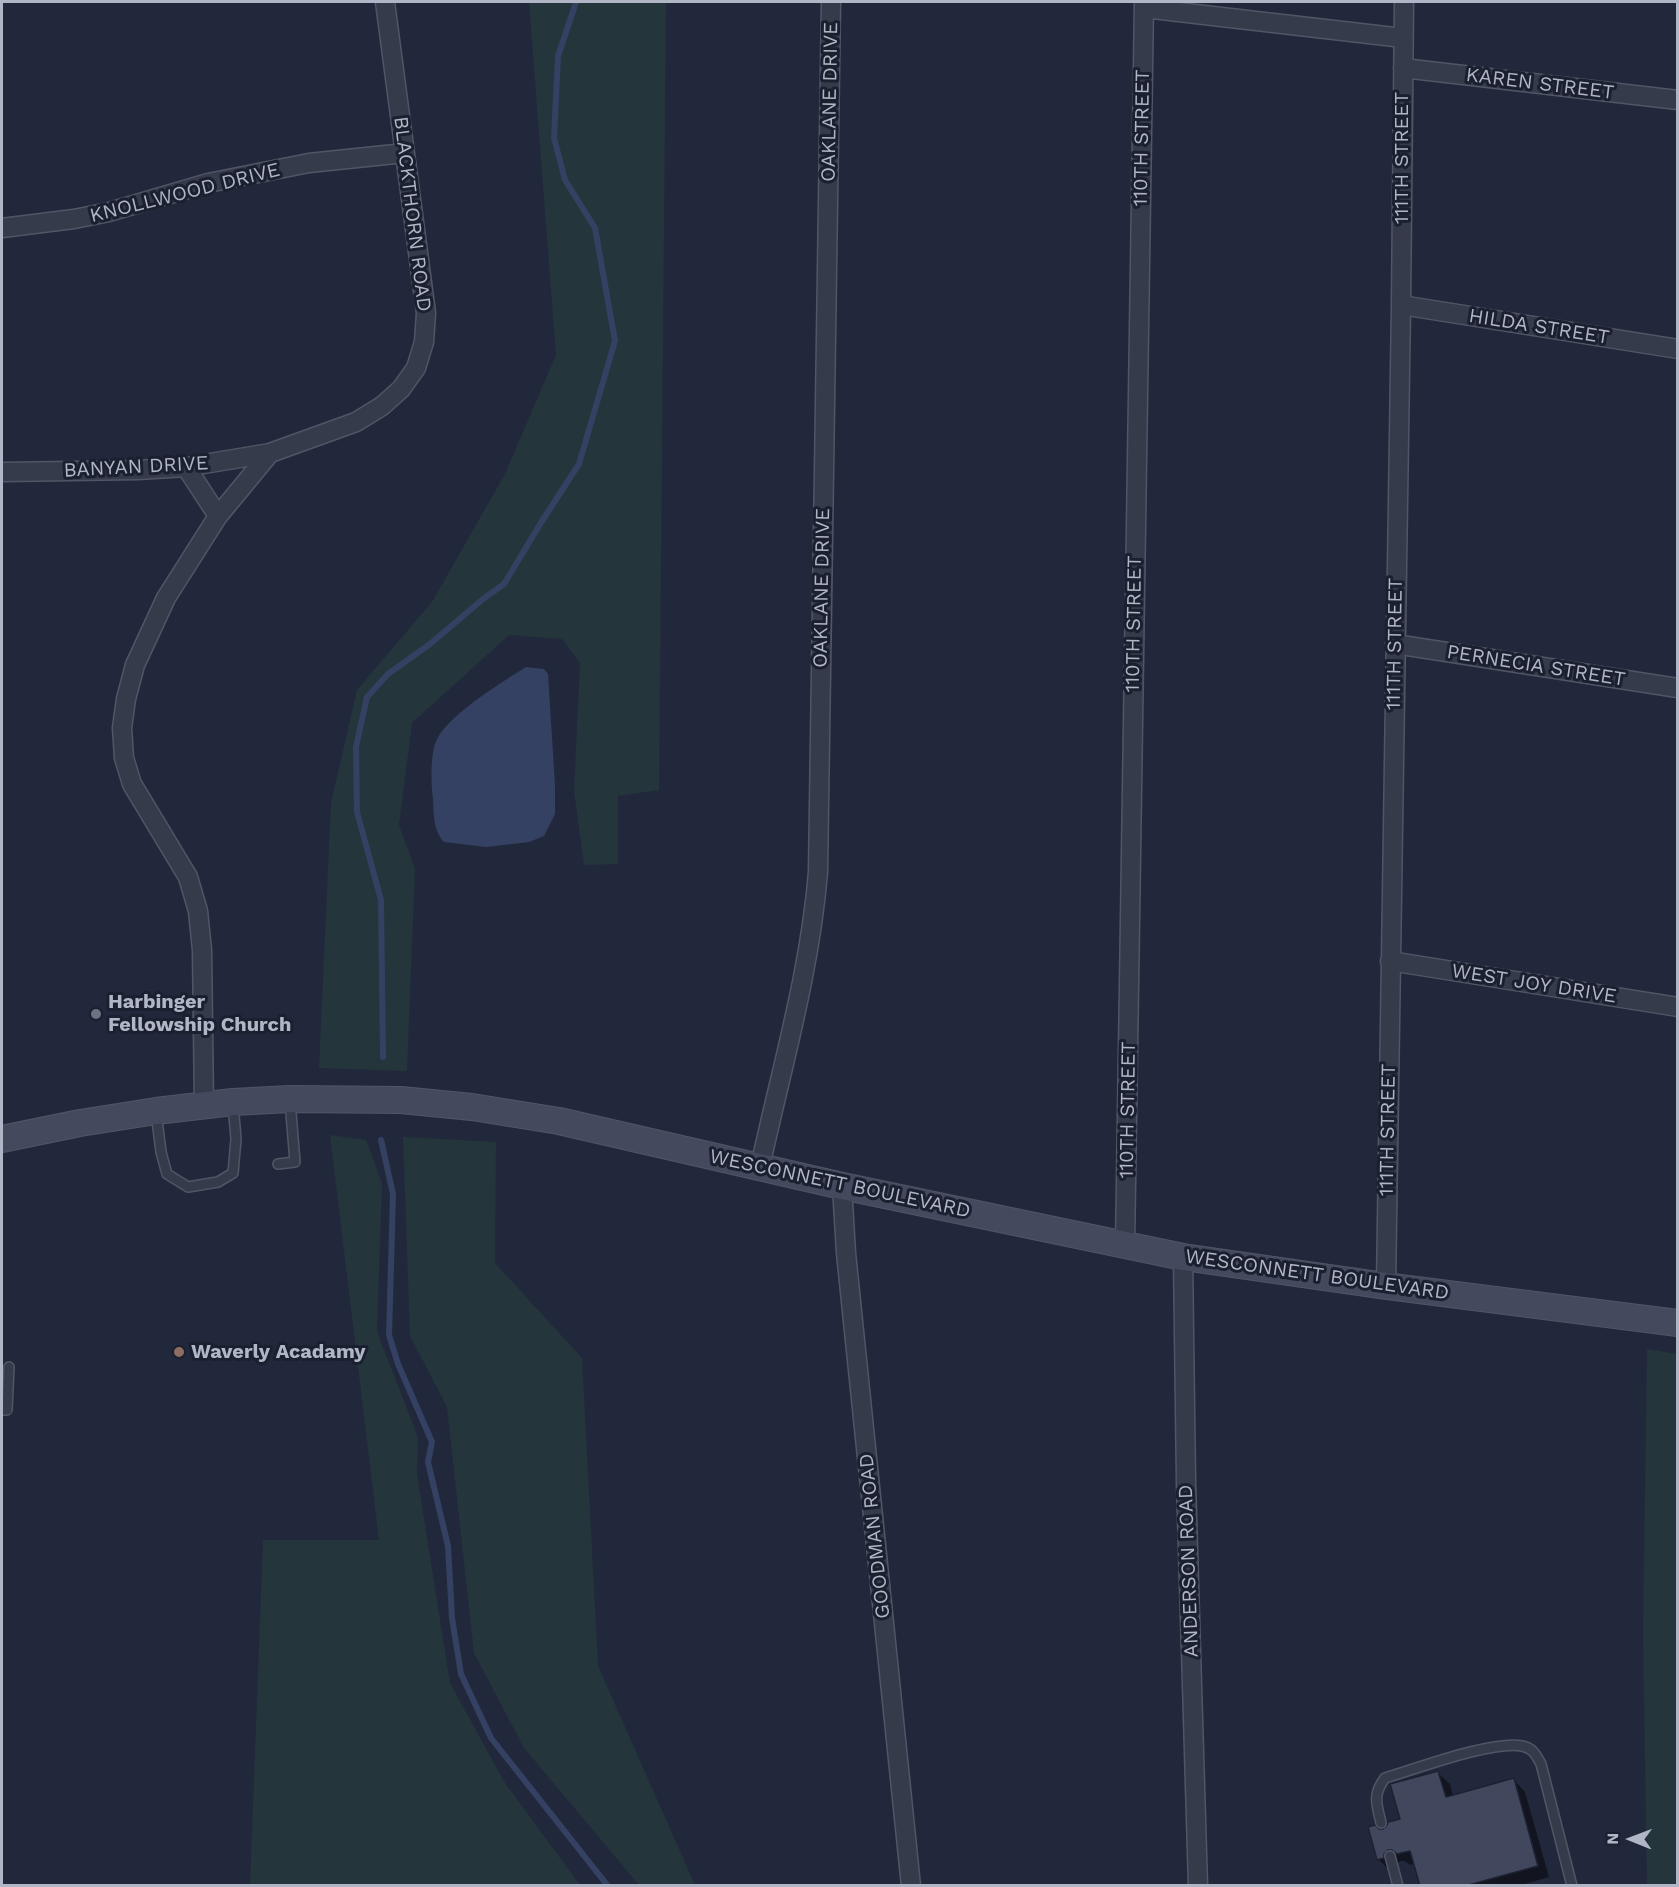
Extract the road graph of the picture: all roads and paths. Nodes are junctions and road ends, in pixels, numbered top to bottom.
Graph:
1 (385, 2) edge
2 (831, 2) edge
3 (1404, 2) edge
4 (1144, 5) edge
5 (1403, 38) junction
6 (1403, 68) junction
7 (1677, 100) edge
8 (405, 153) junction
9 (2, 228) edge
10 (1401, 305) junction
11 (1677, 349) edge
12 (270, 453) junction
13 (186, 467) junction
14 (2, 472) edge
15 (218, 516) junction
16 (1395, 644) junction
17 (1677, 688) edge
18 (1390, 961) junction
19 (1677, 1007) edge
20 (290, 1099) junction
21 (233, 1102) junction
22 (204, 1105) junction
23 (156, 1111) junction
24 (2, 1139) edge
25 (278, 1164) dead end
26 (760, 1167) junction
27 (842, 1186) junction
28 (1125, 1246) junction
29 (1184, 1257) junction
30 (1386, 1286) junction
31 (1677, 1323) edge
32 (9, 1367) dead end
33 (2, 1410) edge
34 (1381, 1823) dead end
35 (1390, 1856) dead end
36 (911, 1886) edge
37 (1198, 1886) edge
38 (1398, 1886) edge
39 (1572, 1886) edge

1 - 8 street, BLACKTHORN ROAD
2 - 26 street, OAKLANE DRIVE
3 - 5 street, 111TH STREET
4 - 5 street
4 - 28 street, 110TH STREET
5 - 6 street, 111TH STREET
6 - 7 street, KAREN STREET
6 - 10 street, 111TH STREET
8 - 9 street, KNOLLWOOD DRIVE
8 - 12 street, BLACKTHORN ROAD
10 - 11 street, HILDA STREET
10 - 16 street, 111TH STREET
12 - 13 street, BANYAN DRIVE
12 - 15 street
13 - 14 street, BANYAN DRIVE
13 - 15 street
15 - 22 street
16 - 17 street, PERNECIA STREET
16 - 18 street, 111TH STREET
18 - 19 street, WEST JOY DRIVE
18 - 30 street, 111TH STREET
20 - 21 street, WESCONNETT BOULEVARD
20 - 25 lane
20 - 26 street, WESCONNETT BOULEVARD
21 - 22 street, WESCONNETT BOULEVARD
21 - 23 lane
22 - 23 street, WESCONNETT BOULEVARD
23 - 24 street, WESCONNETT BOULEVARD
26 - 27 street, WESCONNETT BOULEVARD
27 - 28 street, WESCONNETT BOULEVARD
27 - 36 street, GOODMAN ROAD
28 - 29 street, WESCONNETT BOULEVARD
29 - 30 street, WESCONNETT BOULEVARD
29 - 37 street, ANDERSON ROAD
30 - 31 street, WESCONNETT BOULEVARD
32 - 33 lane
34 - 39 lane
35 - 38 lane

